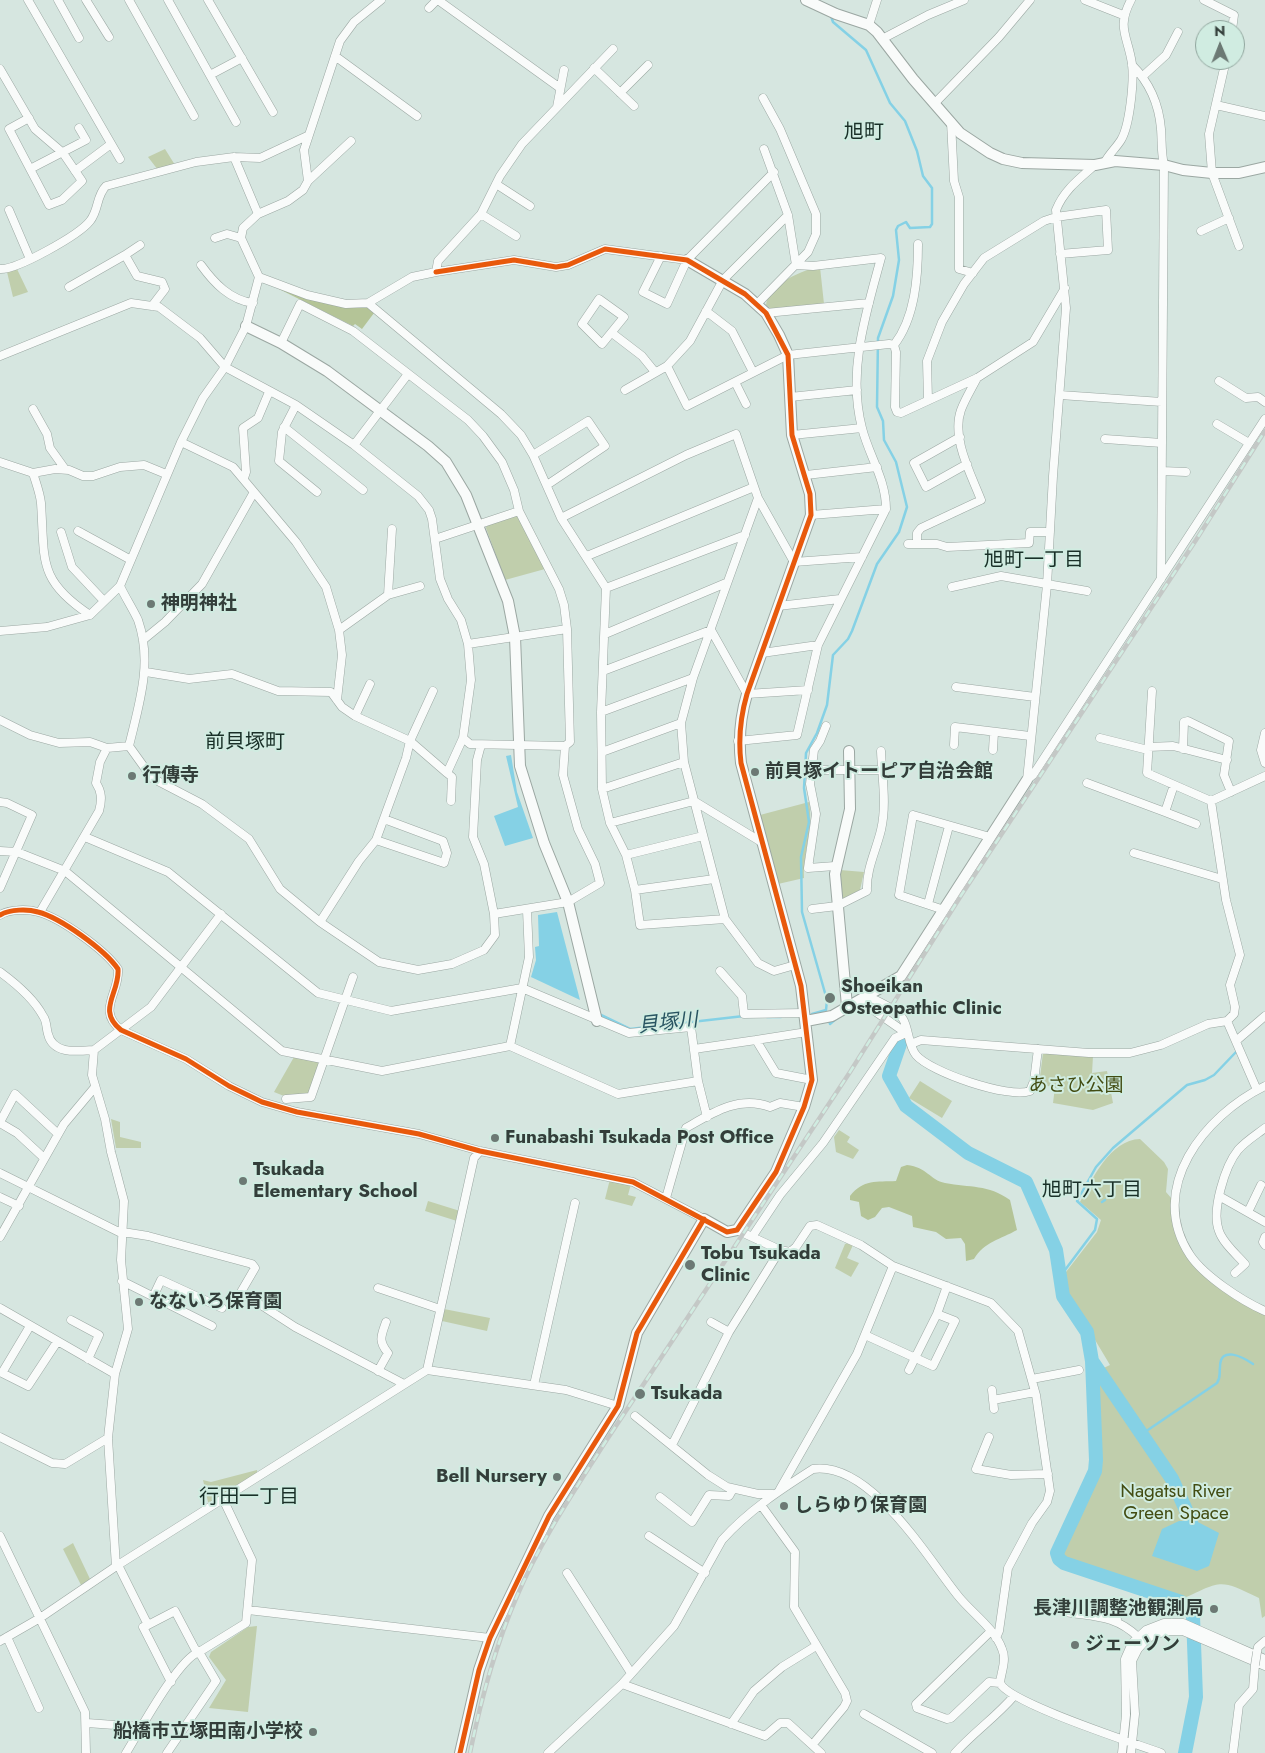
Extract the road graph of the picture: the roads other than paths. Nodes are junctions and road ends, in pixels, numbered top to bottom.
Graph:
1 (28, 0) edge
2 (58, 0) edge
3 (86, 0) edge
4 (129, 0) edge
5 (168, 0) edge
6 (208, 0) edge
7 (381, 0) edge
8 (437, 0) edge
9 (806, 0) edge
10 (877, 0) edge
11 (964, 0) edge
12 (1030, 0) edge
13 (1085, 0) edge
14 (1131, 0) edge
15 (1204, 0) edge
16 (430, 8) dead end
17 (1123, 15) junction
18 (1233, 20) edge
19 (869, 25) junction
20 (1178, 32) dead end
21 (108, 37) dead end
22 (79, 38) dead end
23 (882, 39) junction
24 (613, 49) dead end
25 (335, 56) junction
26 (242, 58) junction
27 (648, 65) dead end
28 (1132, 65) junction
29 (594, 68) junction
30 (0, 69) edge
31 (564, 70) dead end
32 (1224, 70) edge
33 (210, 75) junction
34 (1143, 76) junction
35 (560, 88) junction
36 (620, 93) junction
37 (763, 98) dead end
38 (934, 103) junction
39 (1216, 105) junction
40 (634, 106) dead end
41 (557, 107) junction
42 (273, 112) dead end
43 (194, 116) dead end
44 (417, 116) dead end
45 (1265, 116) edge
46 (29, 118) junction
47 (236, 122) dead end
48 (950, 122) junction
49 (78, 128) dead end
50 (307, 136) junction
51 (350, 141) dead end
52 (111, 144) junction
53 (764, 149) dead end
54 (63, 153) junction
55 (234, 157) junction
56 (120, 159) dead end
57 (1100, 164) junction
58 (1164, 164) junction
59 (1265, 167) edge
60 (30, 169) junction
61 (75, 171) junction
62 (774, 172) junction
63 (1212, 173) junction
64 (308, 181) junction
65 (496, 184) junction
66 (530, 206) dead end
67 (9, 210) dead end
68 (258, 214) junction
69 (480, 214) junction
70 (788, 215) junction
71 (1056, 217) junction
72 (1229, 218) junction
73 (1201, 231) dead end
74 (516, 236) dead end
75 (215, 238) dead end
76 (241, 238) junction
77 (918, 244) dead end
78 (140, 245) dead end
79 (1239, 246) dead end
80 (1060, 254) junction
81 (125, 255) junction
82 (661, 256) junction
83 (30, 259) junction
84 (688, 260) junction
85 (201, 265) dead end
86 (796, 265) junction
87 (0, 269) edge
88 (436, 272) junction
89 (973, 273) junction
90 (259, 277) junction
91 (723, 280) junction
92 (70, 287) dead end
93 (1065, 288) junction
94 (253, 303) junction
95 (368, 303) junction
96 (868, 303) junction
97 (757, 304) junction
98 (152, 306) junction
99 (706, 311) junction
100 (766, 313) junction
101 (246, 326) junction
102 (612, 333) junction
103 (281, 344) junction
104 (894, 345) junction
105 (858, 346) junction
106 (788, 355) junction
107 (0, 356) edge
108 (667, 366) junction
109 (225, 367) junction
110 (655, 372) junction
111 (753, 372) junction
112 (408, 374) junction
113 (977, 378) junction
114 (1219, 381) dead end
115 (735, 382) junction
116 (626, 390) dead end
117 (857, 390) junction
118 (269, 392) junction
119 (1060, 395) junction
120 (790, 397) junction
121 (928, 400) junction
122 (1162, 402) junction
123 (1265, 402) edge
124 (746, 404) dead end
125 (296, 406) junction
126 (33, 409) dead end
127 (381, 410) junction
128 (1265, 419) edge
129 (1217, 424) dead end
130 (284, 428) junction
131 (862, 428) junction
132 (792, 435) junction
133 (960, 437) junction
134 (1105, 439) dead end
135 (181, 442) junction
136 (1162, 443) junction
137 (1250, 443) junction
138 (354, 446) junction
139 (533, 455) junction
140 (0, 462) edge
141 (966, 464) junction
142 (877, 467) junction
143 (65, 469) junction
144 (1162, 471) junction
145 (1186, 472) dead end
146 (33, 473) junction
147 (166, 474) junction
148 (806, 475) junction
149 (244, 478) junction
150 (546, 485) junction
151 (754, 486) junction
152 (363, 490) dead end
153 (254, 492) junction
154 (317, 492) dead end
155 (758, 498) junction
156 (886, 508) junction
157 (519, 510) junction
158 (810, 515) junction
159 (561, 518) junction
160 (480, 525) junction
161 (392, 530) dead end
162 (78, 531) dead end
163 (61, 532) dead end
164 (1050, 532) junction
165 (744, 535) junction
166 (435, 539) junction
167 (917, 543) junction
168 (908, 544) dead end
169 (587, 556) junction
170 (862, 557) junction
171 (131, 560) junction
172 (794, 562) junction
173 (1161, 579) junction
174 (726, 583) junction
175 (1047, 585) junction
176 (120, 586) junction
177 (420, 586) dead end
178 (952, 587) dead end
179 (606, 588) junction
180 (1087, 591) dead end
181 (388, 595) junction
182 (840, 599) junction
183 (104, 602) junction
184 (778, 606) junction
185 (90, 615) junction
186 (567, 629) junction
187 (339, 630) junction
188 (712, 630) junction
189 (0, 631) edge
190 (605, 634) junction
191 (515, 637) junction
192 (144, 640) junction
193 (468, 644) junction
194 (818, 645) junction
195 (762, 653) junction
196 (603, 671) junction
197 (146, 672) junction
198 (693, 678) junction
199 (370, 684) dead end
200 (956, 687) dead end
201 (808, 690) junction
202 (433, 691) dead end
203 (1152, 691) dead end
204 (747, 694) junction
205 (1035, 697) junction
206 (337, 700) junction
207 (601, 712) junction
208 (355, 716) junction
209 (0, 720) edge
210 (681, 723) junction
211 (826, 726) dead end
212 (994, 732) junction
213 (1265, 733) edge
214 (1030, 736) junction
215 (462, 738) junction
216 (1100, 738) dead end
217 (410, 741) junction
218 (738, 741) junction
219 (481, 745) junction
220 (129, 746) junction
221 (517, 746) junction
222 (565, 746) junction
223 (954, 746) dead end
224 (107, 748) junction
225 (1148, 748) junction
226 (1183, 749) junction
227 (849, 750) dead end
228 (993, 750) dead end
229 (602, 752) junction
230 (881, 752) dead end
231 (1227, 760) junction
232 (684, 762) junction
233 (1265, 763) edge
234 (850, 769) junction
235 (812, 770) junction
236 (882, 770) junction
237 (448, 773) junction
238 (1265, 776) edge
239 (1027, 780) junction
240 (1087, 783) dead end
241 (1174, 785) junction
242 (602, 789) junction
243 (1230, 792) junction
244 (451, 801) dead end
245 (694, 801) junction
246 (1211, 801) junction
247 (0, 802) edge
248 (1164, 812) junction
249 (384, 819) junction
250 (610, 823) junction
251 (1196, 824) dead end
252 (949, 826) junction
253 (703, 836) junction
254 (85, 837) junction
255 (990, 838) junction
256 (376, 840) junction
257 (763, 843) junction
258 (0, 851) edge
259 (18, 852) junction
260 (1134, 853) dead end
261 (626, 855) junction
262 (835, 866) junction
263 (65, 871) junction
264 (714, 879) junction
265 (1222, 879) junction
266 (0, 888) edge
267 (635, 890) junction
268 (568, 902) junction
269 (928, 904) junction
270 (837, 906) junction
271 (812, 909) dead end
272 (527, 910) junction
273 (944, 910) junction
274 (40, 912) junction
275 (221, 914) junction
276 (494, 914) junction
277 (0, 915) edge
278 (725, 919) junction
279 (320, 922) junction
280 (795, 965) junction
281 (180, 967) junction
282 (720, 971) dead end
283 (0, 972) edge
284 (353, 976) dead end
285 (522, 988) junction
286 (864, 998) junction
287 (344, 1001) junction
288 (847, 1006) junction
289 (1265, 1016) edge
290 (597, 1021) junction
291 (1227, 1021) junction
292 (806, 1022) junction
293 (121, 1030) junction
294 (906, 1033) junction
295 (756, 1040) junction
296 (1236, 1040) junction
297 (911, 1044) junction
298 (510, 1046) junction
299 (694, 1049) junction
300 (1038, 1049) junction
301 (94, 1050) junction
302 (325, 1061) junction
303 (812, 1080) junction
304 (698, 1081) junction
305 (1265, 1086) edge
306 (95, 1087) junction
307 (1257, 1090) junction
308 (286, 1099) dead end
309 (804, 1107) junction
310 (707, 1116) junction
311 (0, 1123) edge
312 (1265, 1128) edge
313 (58, 1134) junction
314 (480, 1150) junction
315 (44, 1158) junction
316 (0, 1173) edge
317 (1261, 1185) dead end
318 (29, 1187) junction
319 (1219, 1196) junction
320 (0, 1197) edge
321 (666, 1198) junction
322 (575, 1203) dead end
323 (19, 1206) junction
324 (1248, 1212) junction
325 (704, 1219) junction
326 (1265, 1222) edge
327 (737, 1230) junction
328 (123, 1233) junction
329 (0, 1237) edge
330 (752, 1237) junction
331 (1265, 1237) edge
332 (1265, 1245) edge
333 (780, 1250) junction
334 (893, 1266) junction
335 (1235, 1273) dead end
336 (122, 1281) junction
337 (947, 1286) junction
338 (378, 1288) dead end
339 (153, 1296) junction
340 (0, 1308) edge
341 (222, 1308) dead end
342 (440, 1309) junction
343 (1265, 1311) edge
344 (937, 1314) junction
345 (71, 1320) dead end
346 (386, 1322) dead end
347 (711, 1322) dead end
348 (30, 1326) junction
349 (212, 1326) dead end
350 (728, 1332) junction
351 (865, 1335) junction
352 (56, 1342) junction
353 (916, 1358) junction
354 (88, 1359) junction
355 (428, 1370) junction
356 (909, 1370) dead end
357 (1079, 1370) dead end
358 (378, 1371) junction
359 (115, 1374) junction
360 (1032, 1379) junction
361 (404, 1384) junction
362 (534, 1386) junction
363 (992, 1390) dead end
364 (1036, 1392) junction
365 (993, 1400) junction
366 (618, 1406) junction
367 (994, 1409) dead end
368 (635, 1416) dead end
369 (0, 1437) edge
370 (990, 1437) dead end
371 (108, 1438) junction
372 (672, 1445) junction
373 (1048, 1474) junction
374 (733, 1489) junction
375 (776, 1492) junction
376 (660, 1497) dead end
377 (223, 1499) junction
378 (761, 1505) junction
379 (0, 1536) edge
380 (649, 1536) dead end
381 (117, 1566) junction
382 (705, 1572) junction
383 (567, 1573) dead end
384 (1116, 1602) dead end
385 (1062, 1607) dead end
386 (248, 1610) junction
387 (40, 1618) junction
388 (1117, 1621) junction
389 (148, 1625) junction
390 (1188, 1629) junction
391 (990, 1632) junction
392 (1138, 1637) junction
393 (490, 1638) junction
394 (996, 1638) junction
395 (4, 1639) edge
396 (1265, 1641) edge
397 (816, 1646) junction
398 (1260, 1651) edge
399 (200, 1652) junction
400 (1265, 1659) edge
401 (1255, 1666) junction
402 (1265, 1666) edge
403 (1265, 1671) edge
404 (631, 1673) junction
405 (171, 1682) junction
406 (1000, 1682) junction
407 (622, 1684) junction
408 (1014, 1696) junction
409 (39, 1708) dead end
410 (864, 1714) dead end
411 (87, 1723) junction
412 (731, 1724) junction
413 (142, 1727) junction
414 (1129, 1741) junction
415 (813, 1744) junction
416 (86, 1753) edge
417 (126, 1753) edge
418 (167, 1753) edge
419 (460, 1753) edge
420 (548, 1753) edge
421 (821, 1753) edge
422 (932, 1753) edge
423 (955, 1753) edge
424 (1122, 1753) edge
425 (1131, 1753) edge
426 (1161, 1753) edge
427 (1233, 1753) edge

1 - 52 street
2 - 22 street
3 - 21 street
4 - 43 street
5 - 33 street
6 - 26 street
7 - 25 street
8 - 16 street
8 - 35 street
9 - 19 street
10 - 19 street
11 - 23 street
12 - 38 street
13 - 17 street
14 - 17 street
15 - 18 street
17 - 28 street
19 - 23 street
20 - 34 street
23 - 38 street
24 - 29 street
25 - 44 street
25 - 50 street
26 - 33 street
26 - 42 street
27 - 36 street
28 - 34 street
28 - 57 street
29 - 36 street
29 - 41 street
30 - 46 street
31 - 35 street
32 - 39 street
33 - 47 street
34 - 58 street
35 - 41 street
36 - 40 street
37 - 86 street
38 - 48 street
39 - 45 street
39 - 63 street
41 - 65 street
46 - 54 street
46 - 60 street
48 - 57 street
48 - 89 street
49 - 54 street
50 - 55 street
50 - 64 street
51 - 64 street
52 - 56 street
52 - 61 street
53 - 62 street
54 - 60 street
54 - 61 street
55 - 68 street
55 - 83 street
57 - 58 street
57 - 71 street
58 - 63 street
58 - 122 street
59 - 63 street
60 - 61 street
62 - 70 street
62 - 84 street
63 - 72 street
64 - 68 street
65 - 66 street
65 - 69 street
67 - 83 street
68 - 76 street
69 - 74 street
69 - 88 street
70 - 86 street
70 - 91 street
71 - 80 street
71 - 80 street
71 - 89 street
72 - 73 street
72 - 79 street
75 - 76 street
76 - 90 street
77 - 104 street
78 - 81 street
80 - 93 street
81 - 92 street
81 - 98 street
82 - 84 street
82 - 84 street
82 - 88 street
83 - 87 street
84 - 91 street
85 - 94 street
86 - 96 street
86 - 97 street
88 - 95 street
89 - 121 street
90 - 94 street
90 - 95 street
91 - 97 street
91 - 99 street
93 - 113 street
93 - 119 street
94 - 101 street
95 - 139 street
96 - 100 street
96 - 105 street
97 - 100 street
98 - 107 street
98 - 109 street
99 - 108 street
99 - 111 street
100 - 106 street
101 - 103 street
101 - 109 street
102 - 102 street
102 - 110 street
103 - 112 street
103 - 127 street
104 - 105 street
104 - 121 street
105 - 106 street
105 - 117 street
106 - 111 street
106 - 120 street
108 - 110 street
108 - 115 street
109 - 118 street
109 - 135 street
110 - 116 street
111 - 115 street
112 - 127 street
112 - 157 street
113 - 121 street
113 - 133 street
114 - 123 street
115 - 124 street
117 - 120 street
117 - 131 street
118 - 125 street
118 - 149 street
119 - 122 street
119 - 164 street
120 - 132 street
122 - 136 street
125 - 130 street
125 - 138 street
126 - 143 street
127 - 138 street
127 - 160 street
128 - 137 street
129 - 137 street
130 - 152 street
130 - 154 street
131 - 132 street
131 - 142 street
132 - 148 street
133 - 141 street
133 - 141 street
134 - 136 street
135 - 147 street
135 - 149 street
136 - 144 street
137 - 173 street
138 - 166 street
139 - 150 street
139 - 150 street
140 - 146 street
141 - 167 street
142 - 148 street
142 - 156 street
143 - 146 street
143 - 147 street
144 - 145 street
144 - 173 street
146 - 185 street
147 - 171 street
148 - 158 street
149 - 153 street
150 - 159 street
151 - 155 street
151 - 159 street
151 - 169 street
153 - 187 street
153 - 192 street
155 - 165 street
155 - 172 street
156 - 158 street
156 - 170 street
157 - 160 street
157 - 186 street
158 - 172 street
159 - 169 street
160 - 166 street
160 - 191 street
161 - 181 street
162 - 171 street
163 - 183 street
164 - 167 street
164 - 175 street
165 - 174 street
165 - 179 street
166 - 193 street
167 - 168 street
169 - 179 street
170 - 172 street
170 - 182 street
171 - 176 street
172 - 184 street
173 - 239 street
174 - 188 street
174 - 190 street
175 - 178 street
175 - 180 street
175 - 205 street
176 - 183 street
176 - 192 street
177 - 181 street
179 - 190 street
181 - 187 street
182 - 184 street
182 - 194 street
183 - 185 street
184 - 195 street
185 - 189 street
186 - 191 street
186 - 222 street
187 - 206 street
188 - 196 street
188 - 198 street
188 - 204 street
190 - 196 street
191 - 193 street
191 - 221 street
192 - 197 street
193 - 215 street
194 - 195 street
194 - 201 street
195 - 204 street
196 - 207 street
197 - 206 street
197 - 220 street
198 - 207 street
198 - 210 street
199 - 208 street
200 - 205 street
201 - 204 street
201 - 218 street
202 - 217 street
203 - 225 street
204 - 218 street
205 - 214 street
206 - 208 street
207 - 229 street
208 - 217 street
209 - 224 street
210 - 229 street
210 - 232 street
211 - 235 street
212 - 214 street
212 - 223 street
212 - 228 street
213 - 233 street
214 - 239 street
215 - 219 street
215 - 237 street
216 - 225 street
217 - 237 street
217 - 249 street
218 - 257 street
219 - 221 street
219 - 276 street
220 - 224 street
220 - 279 street
221 - 222 street
221 - 268 street
222 - 268 street
224 - 254 street
225 - 226 street
225 - 241 street
226 - 231 street
226 - 231 street
227 - 234 street
229 - 242 street
230 - 236 street
231 - 243 street
232 - 242 street
232 - 245 street
234 - 235 street
234 - 236 street
234 - 262 street
235 - 262 street
236 - 270 street
237 - 244 street
238 - 243 street
239 - 255 street
240 - 248 street
241 - 246 street
241 - 248 street
242 - 250 street
243 - 246 street
245 - 250 street
245 - 253 street
245 - 257 street
246 - 265 street
247 - 259 street
248 - 251 street
249 - 256 street
249 - 256 street
250 - 261 street
252 - 255 street
252 - 269 street
252 - 269 street
253 - 261 street
253 - 264 street
254 - 263 street
254 - 275 street
255 - 273 street
256 - 279 street
257 - 280 street
258 - 259 street
259 - 263 street
259 - 266 street
260 - 265 street
261 - 267 street
262 - 270 street
263 - 274 street
263 - 281 street
264 - 267 street
264 - 278 street
265 - 291 street
267 - 278 street
268 - 272 street
268 - 290 street
269 - 273 street
270 - 271 street
270 - 288 street
272 - 276 street
272 - 285 street
273 - 286 street
274 - 277 street
274 - 293 street
275 - 281 street
275 - 287 street
276 - 279 street
278 - 280 street
280 - 292 street
281 - 293 street
281 - 302 street
282 - 292 street
283 - 301 street
284 - 287 street
285 - 287 street
285 - 290 street
285 - 298 street
286 - 288 street
286 - 294 street
287 - 302 street
288 - 292 street
289 - 296 street
290 - 299 street
291 - 296 street
291 - 300 street
292 - 295 street
292 - 303 street
293 - 301 street
293 - 314 street
294 - 297 street
294 - 330 street
295 - 299 street
295 - 303 street
296 - 307 street
297 - 300 street
297 - 300 street
298 - 302 street
298 - 304 street
299 - 304 street
301 - 306 street
302 - 308 street
303 - 309 street
304 - 310 street
305 - 307 street
306 - 313 street
306 - 328 street
307 - 343 street
309 - 310 street
309 - 327 street
310 - 321 street
311 - 313 street
311 - 315 street
312 - 319 street
313 - 315 street
314 - 321 street
314 - 342 street
315 - 318 street
316 - 318 street
317 - 324 street
318 - 323 street
318 - 328 street
319 - 324 street
319 - 335 street
320 - 323 street
321 - 325 street
322 - 362 street
323 - 329 street
324 - 326 street
325 - 327 street
325 - 366 street
327 - 330 street
328 - 336 street
328 - 358 street
330 - 333 street
331 - 332 street
333 - 334 street
333 - 350 street
334 - 337 street
334 - 351 street
336 - 339 street
336 - 359 street
337 - 344 street
337 - 360 street
338 - 342 street
339 - 341 street
339 - 349 street
340 - 348 street
342 - 355 street
344 - 353 street
344 - 353 street
345 - 354 street
346 - 358 street
347 - 350 street
348 - 352 street
348 - 352 street
350 - 372 street
351 - 353 street
351 - 375 street
352 - 354 street
353 - 356 street
354 - 359 street
355 - 361 street
355 - 362 street
357 - 360 street
358 - 361 street
359 - 371 street
360 - 364 street
361 - 377 street
362 - 366 street
363 - 365 street
364 - 365 street
364 - 373 street
365 - 367 street
366 - 393 street
368 - 372 street
369 - 371 street
370 - 373 street
371 - 381 street
372 - 374 street
373 - 394 street
374 - 375 street
374 - 376 street
375 - 378 street
375 - 391 street
377 - 381 street
377 - 386 street
378 - 382 street
378 - 397 street
379 - 387 street
380 - 382 street
381 - 387 street
381 - 389 street
382 - 404 street
383 - 404 street
384 - 388 street
385 - 388 street
386 - 393 street
386 - 399 street
387 - 395 street
387 - 411 street
388 - 392 street
389 - 399 street
389 - 405 street
390 - 392 street
390 - 400 street
390 - 402 street
390 - 414 street
391 - 394 street
391 - 406 street
392 - 414 street
393 - 419 street
394 - 406 street
395 - 409 street
396 - 398 street
397 - 412 street
397 - 415 street
398 - 401 street, bridge
399 - 405 street
399 - 418 street
401 - 403 street
401 - 427 street
404 - 407 street
405 - 413 street
406 - 408 street
407 - 412 street
407 - 420 street
408 - 414 street
408 - 423 street
410 - 422 street
411 - 413 street
411 - 416 street
412 - 415 street
413 - 417 street
414 - 424 street
414 - 425 street
414 - 426 street
415 - 421 street

